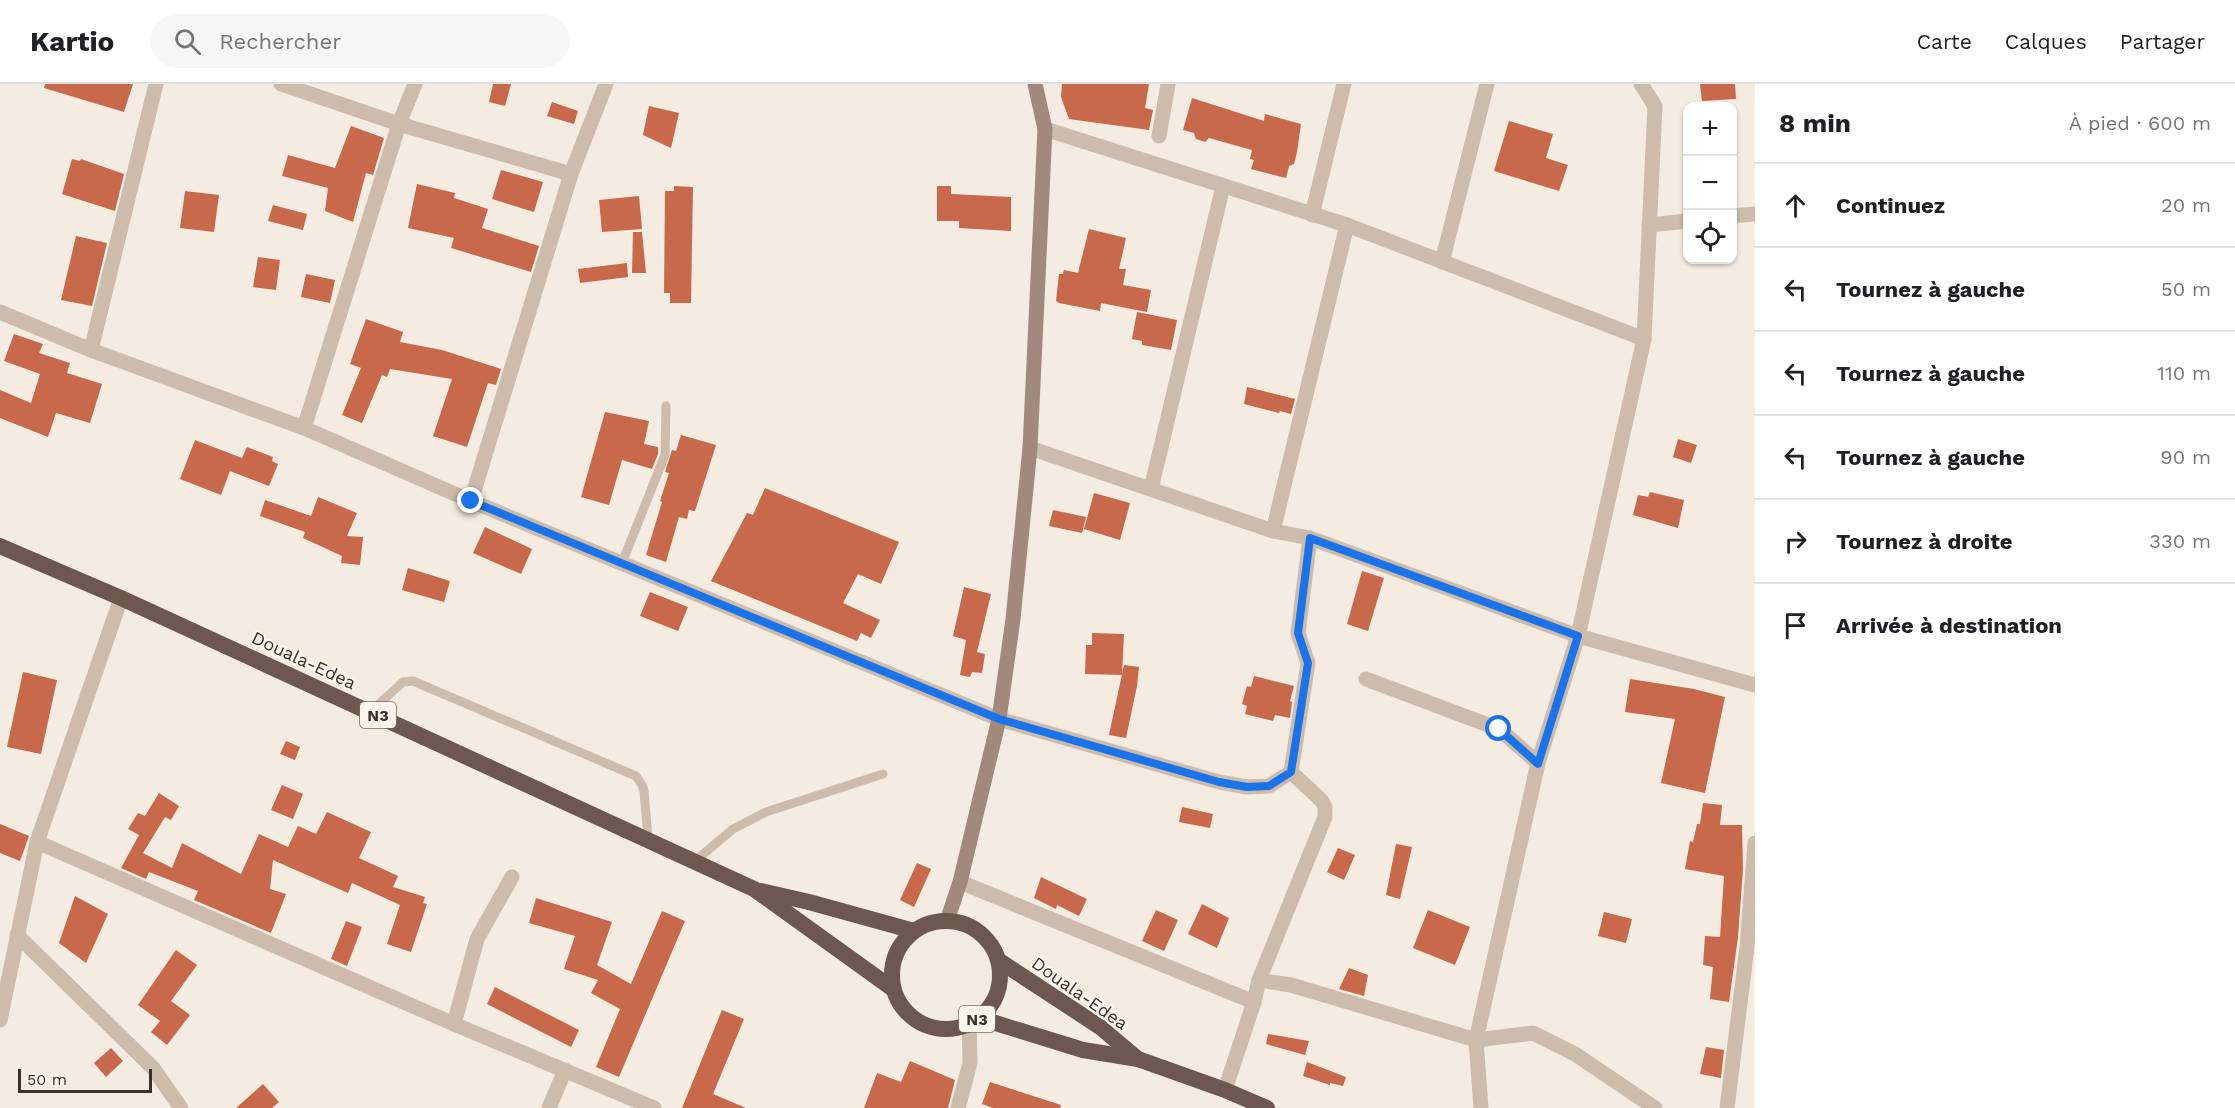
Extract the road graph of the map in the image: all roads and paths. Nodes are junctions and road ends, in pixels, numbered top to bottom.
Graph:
1 (156, 84) edge
2 (281, 84) edge
3 (415, 84) edge
4 (606, 84) edge
5 (1035, 84) edge
6 (1168, 84) edge
7 (1344, 84) edge
8 (1487, 84) edge
9 (1641, 84) edge
10 (399, 124) junction
11 (1045, 129) junction
12 (1159, 136) dead end
13 (571, 174) junction
14 (1223, 186) junction
15 (1312, 214) junction
16 (1755, 214) edge
17 (1737, 216) edge
18 (1683, 222) edge
19 (1347, 225) junction
20 (1649, 225) junction
21 (1443, 262) junction
22 (0, 312) edge
23 (1644, 339) junction
24 (91, 350) junction
25 (666, 406) dead end
26 (304, 428) junction
27 (1030, 448) junction
28 (1150, 489) junction
29 (471, 501) junction
30 (1273, 531) junction
31 (1310, 538) junction
32 (0, 546) edge
33 (622, 563) junction
34 (121, 598) junction
35 (1578, 636) junction
36 (1366, 679) dead end
37 (1755, 685) edge
38 (370, 711) junction
39 (999, 719) junction
40 (1538, 764) junction
41 (1291, 772) junction
42 (883, 774) dead end
43 (648, 839) junction
44 (37, 842) junction
45 (1755, 843) edge
46 (695, 861) junction
47 (512, 877) dead end
48 (960, 882) junction
49 (754, 889) junction
50 (947, 921) junction
51 (915, 931) junction
52 (17, 935) junction
53 (998, 960) junction
54 (1259, 980) junction
55 (893, 989) junction
56 (1254, 1002) junction
57 (0, 1020) edge
58 (974, 1021) junction
59 (454, 1024) junction
60 (1476, 1040) junction
61 (1138, 1059) junction
62 (565, 1070) junction
63 (1225, 1089) junction
64 (181, 1108) edge
65 (549, 1108) edge
66 (654, 1108) edge
67 (958, 1108) edge
68 (1267, 1108) edge
69 (1481, 1108) edge
70 (1656, 1108) edge
71 (1727, 1108) edge

1 - 24 street
2 - 10 street
3 - 10 street
4 - 13 street
5 - 11 main road
6 - 12 street
7 - 15 street
8 - 21 street
9 - 20 street
10 - 13 street
10 - 26 street
11 - 14 street
11 - 27 main road
13 - 29 street
14 - 15 street
14 - 28 street
15 - 19 street
16 - 17 street
18 - 20 street
19 - 21 street
19 - 30 street
20 - 23 street
21 - 23 street
22 - 24 street
23 - 35 street
24 - 26 street
25 - 33 lane
26 - 29 street
27 - 28 street
27 - 39 main road
28 - 30 street
29 - 33 street
30 - 31 street
31 - 35 street
31 - 41 street
32 - 34 highway, Douala-Edea / N3
33 - 39 street
34 - 38 highway, Douala-Edea / N3
34 - 44 street
35 - 37 street
35 - 40 street
36 - 40 street
38 - 43 highway, Douala-Edea / N3
38 - 43 lane
39 - 41 street
39 - 48 main road
40 - 60 street
41 - 54 street
42 - 46 lane
43 - 46 highway, Douala-Edea / N3
44 - 52 street
44 - 59 street
45 - 71 street
46 - 49 highway, Douala-Edea / N3
47 - 59 street
48 - 50 main road
48 - 56 street
49 - 51 highway, Douala-Edea / N3
49 - 55 highway, Douala-Edea / N3
50 - 51 highway
50 - 53 highway, N3
51 - 55 highway
52 - 57 street
52 - 64 street
53 - 58 highway, N3
53 - 61 highway, Douala-Edea / N3
54 - 56 street
54 - 60 street
55 - 58 highway, N3
56 - 63 street
58 - 61 highway, Douala-Edea / N3
58 - 67 street
59 - 62 street
60 - 69 street
60 - 70 street
61 - 63 highway, Douala-Edea / N3
62 - 65 street
62 - 66 street
63 - 68 highway, Douala-Edea / N3

